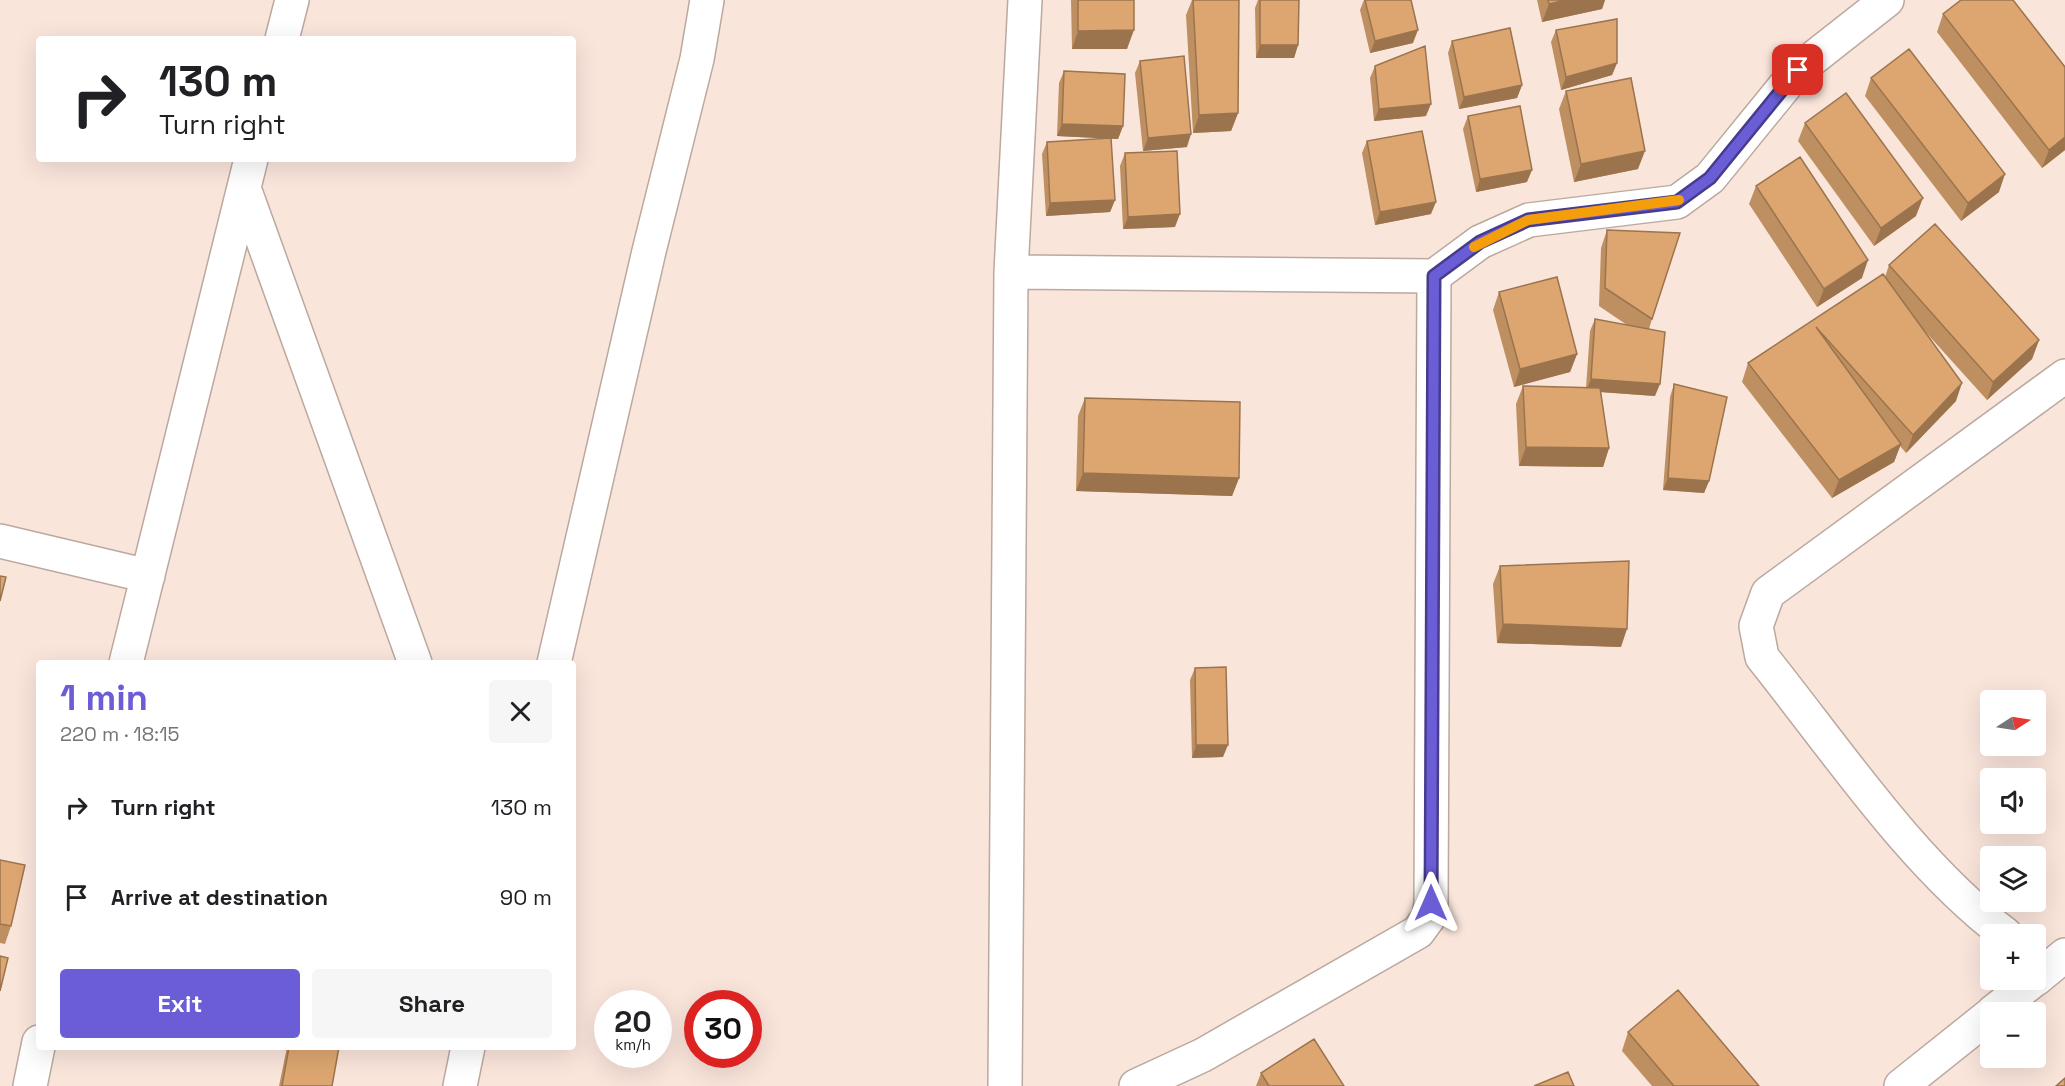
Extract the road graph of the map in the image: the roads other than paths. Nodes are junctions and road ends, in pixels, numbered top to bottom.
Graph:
1 (292, 0) edge
2 (707, 0) edge
3 (1025, 0) edge
4 (1887, 0) edge
5 (283, 36) edge
6 (247, 173) edge
7 (1011, 272) junction
8 (1434, 276) junction
9 (2065, 376) edge
10 (0, 541) edge
11 (148, 576) junction
12 (127, 660) edge
13 (415, 660) edge
14 (555, 660) edge
15 (1992, 924) edge
16 (2019, 990) edge
17 (2006, 1002) edge
18 (1980, 1023) edge
19 (37, 1050) edge
20 (467, 1050) edge
21 (30, 1086) edge
22 (460, 1086) edge
23 (1005, 1086) edge
24 (1136, 1086) edge
25 (1901, 1086) edge

1 - 5 street
2 - 14 street
3 - 7 street
4 - 8 street
6 - 11 street
6 - 13 street
7 - 8 street
7 - 23 street
8 - 24 street
9 - 15 street
10 - 11 street
11 - 12 street
16 - 17 street
18 - 25 street
19 - 21 street
20 - 22 street

